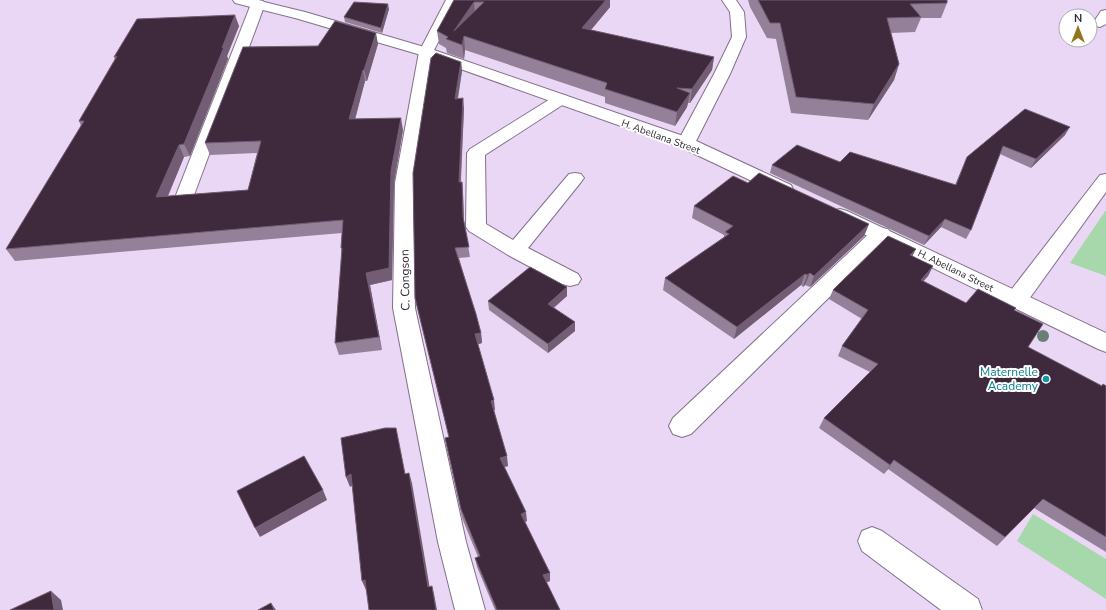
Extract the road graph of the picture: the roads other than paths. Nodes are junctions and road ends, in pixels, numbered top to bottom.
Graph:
1 (240, 0) edge
2 (453, 0) edge
3 (728, 0) edge
4 (258, 4) junction
5 (426, 52) junction
6 (561, 99) junction
7 (686, 143) junction
8 (575, 178) dead end
9 (1106, 179) edge
10 (185, 195) edge
11 (802, 197) edge
12 (823, 207) edge
13 (881, 234) junction
14 (515, 250) junction
15 (570, 279) dead end
16 (1016, 300) junction
17 (1106, 343) edge
18 (682, 426) dead end
19 (872, 542) dead end
20 (470, 610) edge
21 (967, 610) edge

1 - 4 street, H. Abellana Street
2 - 5 street, C. Congson
3 - 7 street
4 - 5 street, H. Abellana Street
4 - 10 street
5 - 6 street, H. Abellana Street
5 - 20 street, C. Congson
6 - 7 street, H. Abellana Street
6 - 14 street
7 - 11 street, H. Abellana Street
8 - 14 street
9 - 16 street
12 - 13 street, H. Abellana Street
13 - 16 street, H. Abellana Street
13 - 18 street
14 - 15 street
16 - 17 street, H. Abellana Street
19 - 21 street

